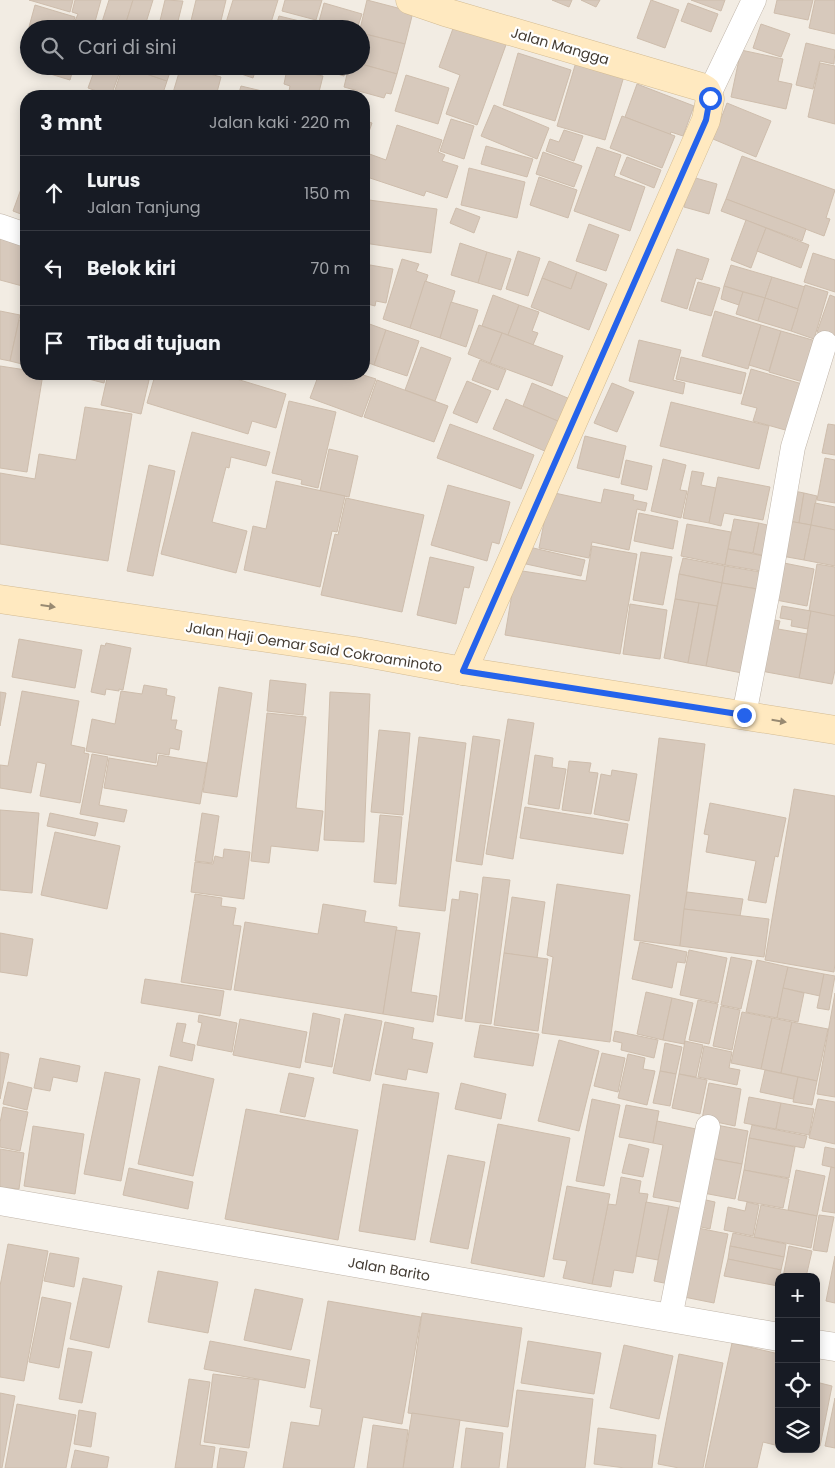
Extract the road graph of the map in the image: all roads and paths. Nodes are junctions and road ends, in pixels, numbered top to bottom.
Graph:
1 (410, 0) edge
2 (754, 0) edge
3 (448, 6) edge
4 (708, 94) junction
5 (0, 226) edge
6 (20, 233) edge
7 (825, 344) dead end
8 (0, 599) edge
9 (463, 671) junction
10 (744, 715) junction
11 (835, 730) edge
12 (708, 1126) dead end
13 (0, 1201) edge
14 (670, 1318) junction
15 (775, 1337) edge
16 (820, 1345) edge
17 (835, 1347) edge

1 - 3 main road, Jalan Mangga
2 - 4 street
3 - 4 main road, Jalan Mangga
4 - 9 main road
5 - 6 street
7 - 10 street
8 -> 9 main road, Jalan Haji Oemar Said Cokroaminoto
9 - 10 main road, Jalan Haji Oemar Said Cokroaminoto
10 -> 11 main road, Jalan Haji Oemar Said Cokroaminoto
12 - 14 street
13 - 14 street, Jalan Barito
14 - 15 street, Jalan Barito
16 - 17 street

